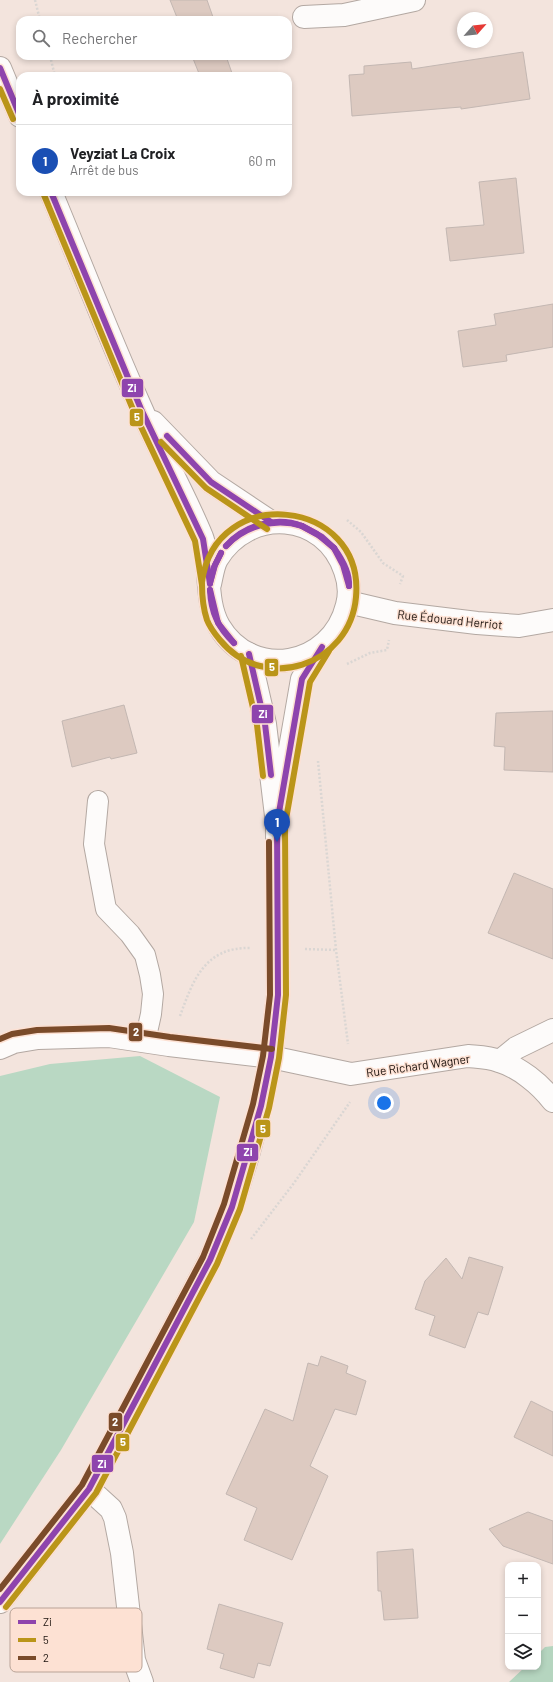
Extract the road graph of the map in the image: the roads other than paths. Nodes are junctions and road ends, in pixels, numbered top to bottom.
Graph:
1 (414, 0) edge
2 (304, 17) dead end
3 (0, 68) edge
4 (16, 106) edge
5 (53, 196) edge
6 (141, 409) junction
7 (271, 522) junction
8 (210, 584) junction
9 (348, 602) junction
10 (553, 620) edge
11 (322, 647) junction
12 (249, 654) junction
13 (98, 801) dead end
14 (277, 824) junction
15 (553, 1030) edge
16 (146, 1041) junction
17 (0, 1048) edge
18 (270, 1057) junction
19 (500, 1061) junction
20 (553, 1101) edge
21 (89, 1489) junction
22 (0, 1602) edge
23 (128, 1608) edge
24 (138, 1672) edge
25 (142, 1682) edge

1 - 2 main road
3 - 4 main road
5 - 6 main road
6 - 7 main road
6 - 8 main road
7 - 8 main road
7 - 9 main road
8 - 12 main road
9 - 10 main road, Rue Édouard Herriot
9 - 11 main road
11 - 12 main road
11 - 14 main road
12 - 14 main road
13 - 16 lane
14 - 18 main road
15 - 19 main road
16 - 17 main road, Rue Richard Wagner
16 - 18 main road, Rue Richard Wagner
18 - 19 main road, Rue Richard Wagner
18 - 21 main road
19 - 20 main road, Rue Richard Wagner
21 - 22 main road
21 - 23 main road
24 - 25 main road

